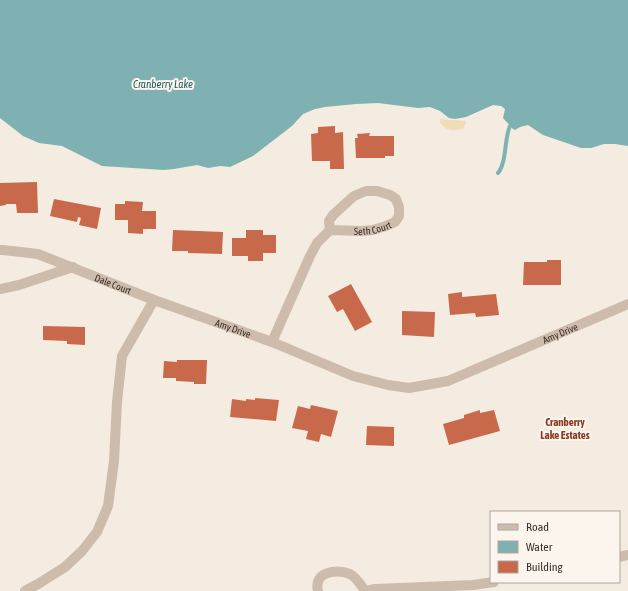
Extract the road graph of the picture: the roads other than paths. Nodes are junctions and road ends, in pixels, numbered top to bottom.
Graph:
1 (330, 230) junction
2 (0, 250) edge
3 (72, 267) junction
4 (0, 289) edge
5 (154, 300) junction
6 (628, 304) edge
7 (272, 342) junction
8 (490, 583) edge
9 (41, 587) edge
10 (25, 591) edge
11 (318, 591) edge
12 (366, 591) edge

1 - 1 street, Seth Court
1 - 7 street, Seth Court
2 - 3 street, Dale Court
3 - 4 street
3 - 5 street, Dale Court
5 - 7 street, Amy Drive
5 - 9 street
6 - 7 street, Amy Drive
8 - 12 street
9 - 10 street
11 - 12 street

